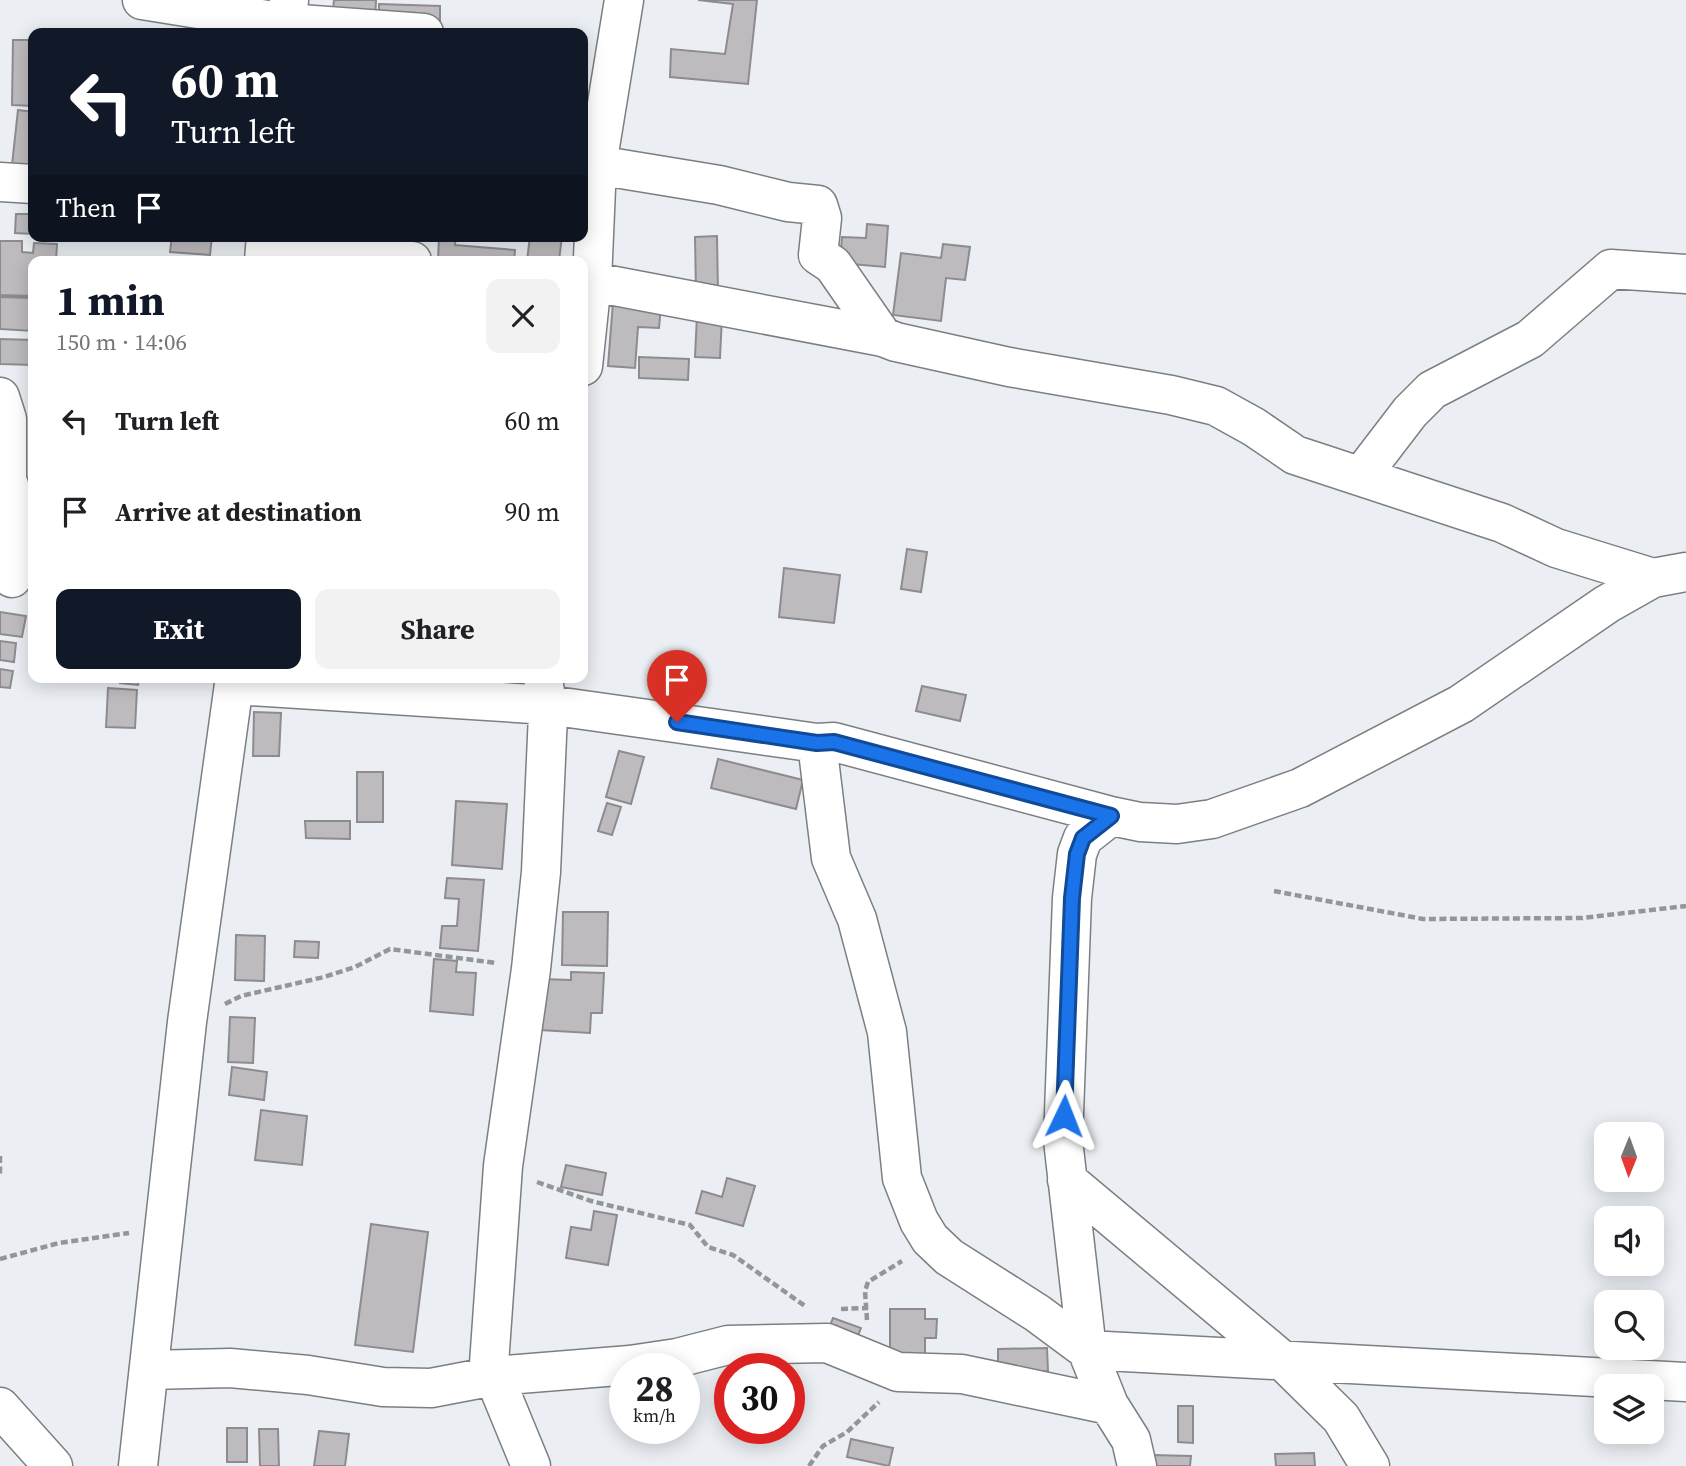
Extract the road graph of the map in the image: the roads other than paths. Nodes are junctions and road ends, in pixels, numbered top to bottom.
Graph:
1 (142, 0) edge
2 (624, 0) edge
3 (287, 19) edge
4 (375, 28) edge
5 (599, 48) edge
6 (597, 165) junction
7 (0, 182) edge
8 (28, 184) edge
9 (265, 246) edge
10 (363, 256) edge
11 (588, 268) edge
12 (1686, 274) edge
13 (588, 280) edge
14 (883, 337) junction
15 (0, 397) edge
16 (1361, 476) junction
17 (1670, 575) edge
18 (15, 578) edge
19 (235, 683) edge
20 (297, 683) edge
21 (545, 691) edge
22 (817, 743) junction
23 (1111, 816) junction
24 (1067, 1180) junction
25 (1087, 1350) junction
26 (1283, 1361) junction
27 (149, 1370) junction
28 (494, 1376) junction
29 (1686, 1382) edge
30 (1109, 1405) junction
31 (0, 1407) edge
32 (515, 1424) junction
33 (53, 1466) edge
34 (138, 1466) edge
35 (494, 1466) edge
36 (531, 1466) edge
37 (1137, 1466) edge
38 (1370, 1466) edge

1 - 3 street
2 - 5 street
3 - 4 street
5 - 6 street
6 - 11 street
6 - 14 street
7 - 8 street
9 - 10 street
12 - 16 street
13 - 14 street
14 - 16 street
15 - 18 street
16 - 17 street
17 - 23 street
19 - 27 street
20 - 21 street
21 - 22 street
21 - 28 street
22 - 23 street
22 - 25 street
23 - 24 street
24 - 25 street
24 - 26 street
25 - 26 street
25 - 30 street
26 - 29 street
26 - 38 street
27 - 28 street
27 - 34 street
28 - 30 street
28 - 32 street
30 - 37 street
31 - 33 street
32 - 35 street
32 - 36 street

